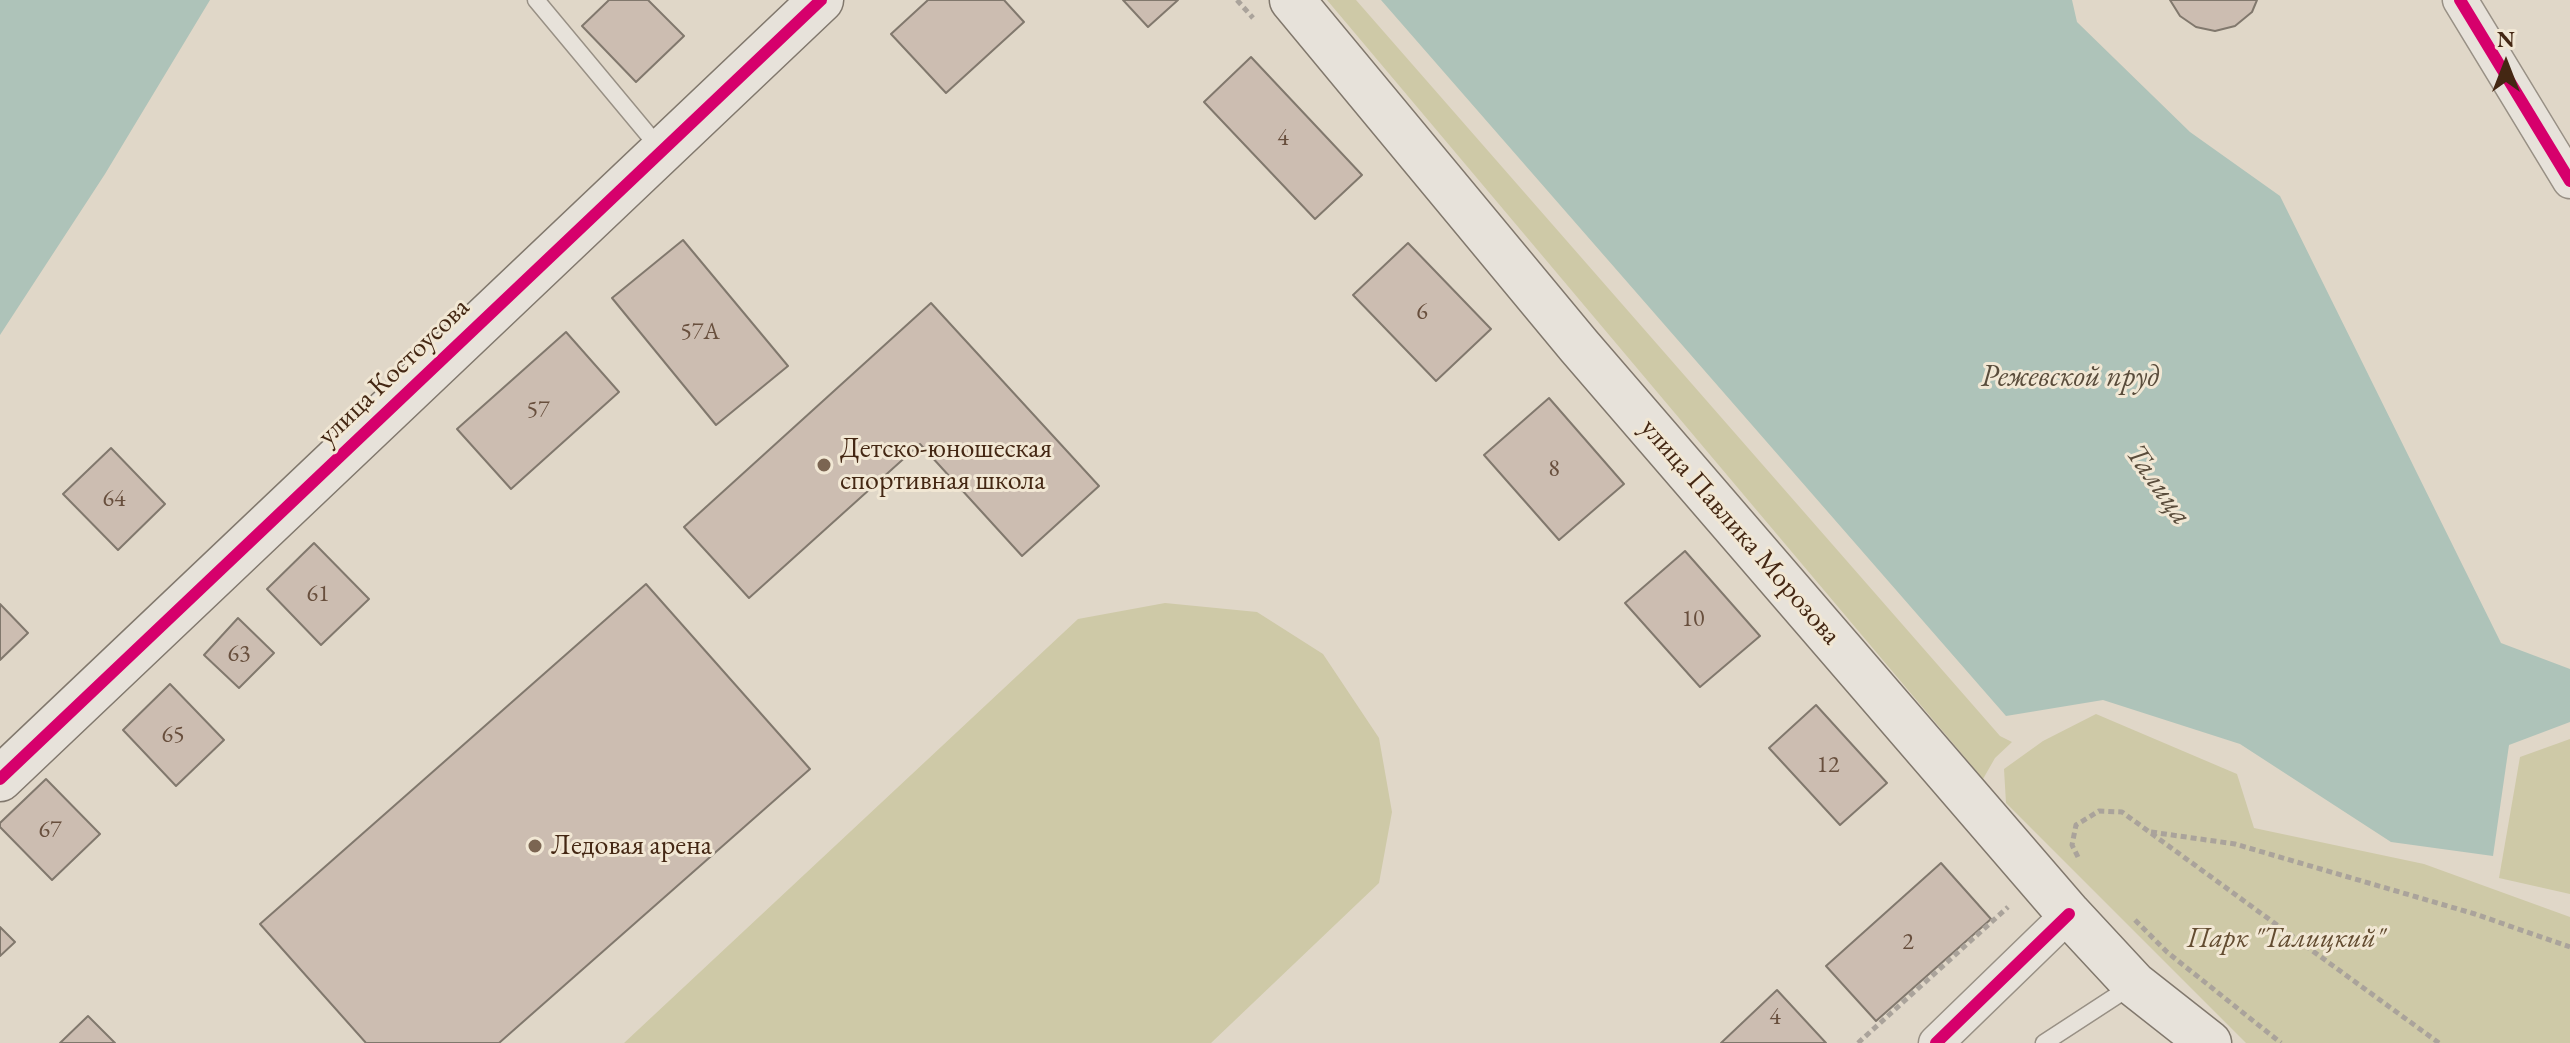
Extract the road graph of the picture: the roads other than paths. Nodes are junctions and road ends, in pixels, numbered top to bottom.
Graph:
1 (536, 0) edge
2 (821, 0) edge
3 (1292, 0) edge
4 (2460, 0) edge
5 (662, 151) junction
6 (2570, 181) edge
7 (0, 779) edge
8 (2069, 914) junction
9 (2134, 984) junction
10 (1936, 1043) edge
11 (2044, 1043) edge
12 (2209, 1043) edge

1 - 5 lane
2 - 5 main road, улица Костоусова
3 - 8 main road, улица Павлика Морозова
4 - 6 street
5 - 7 main road, улица Костоусова
8 - 9 main road, улица Павлика Морозова
8 - 10 street
9 - 11 lane
9 - 12 main road, улица Павлика Морозова

